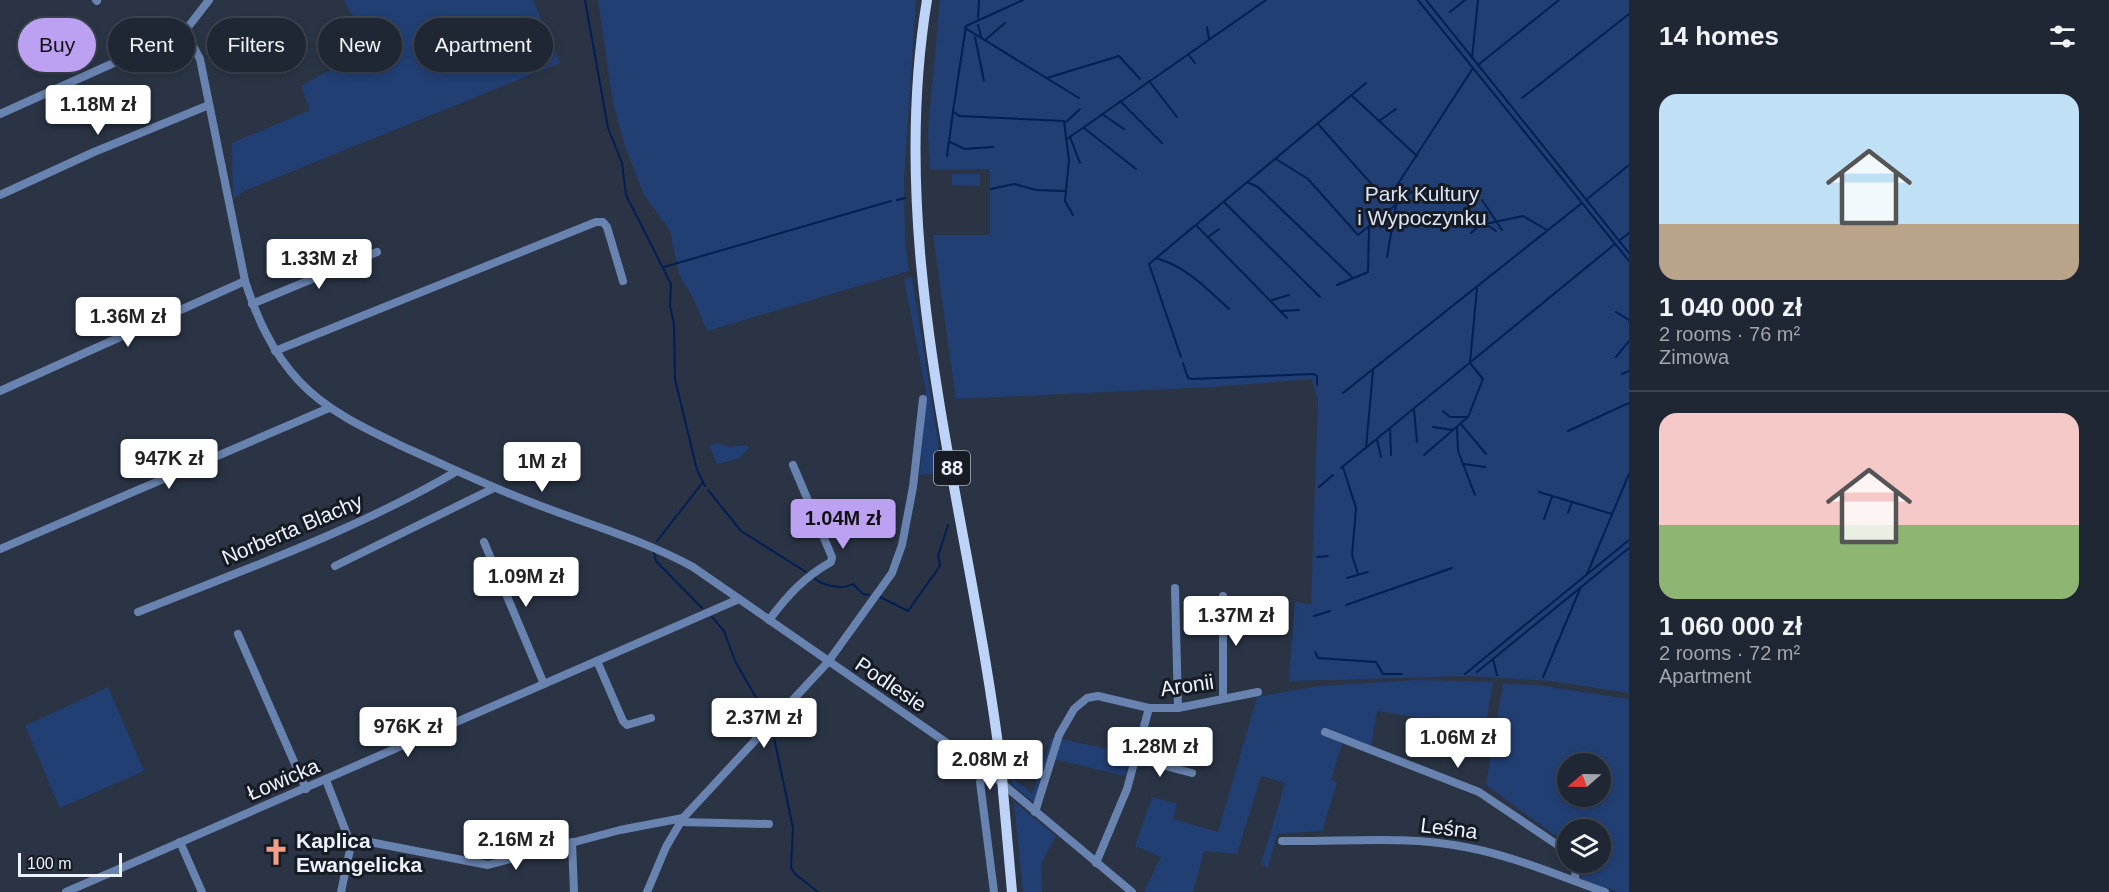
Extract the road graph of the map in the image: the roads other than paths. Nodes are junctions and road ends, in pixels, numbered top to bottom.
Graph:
1 (209, 0) edge
2 (927, 0) edge
3 (195, 18) edge
4 (195, 50) edge
5 (108, 66) edge
6 (209, 105) junction
7 (0, 114) edge
8 (0, 195) edge
9 (377, 252) dead end
10 (245, 281) junction
11 (622, 281) dead end
12 (252, 304) junction
13 (275, 351) junction
14 (0, 391) edge
15 (923, 399) dead end
16 (329, 408) junction
17 (793, 465) dead end
18 (457, 471) junction
19 (494, 488) junction
20 (484, 542) dead end
21 (0, 549) edge
22 (334, 566) dead end
23 (1175, 588) dead end
24 (1223, 596) dead end
25 (739, 599) junction
26 (138, 612) dead end
27 (769, 620) junction
28 (238, 633) dead end
29 (597, 661) junction
30 (828, 662) junction
31 (544, 684) junction
32 (1258, 692) dead end
33 (1223, 697) junction
34 (1149, 708) junction
35 (1178, 708) junction
36 (651, 718) dead end
37 (1325, 732) dead end
38 (1135, 758) junction
39 (986, 770) junction
40 (1192, 772) dead end
41 (326, 780) junction
42 (306, 789) junction
43 (1035, 812) junction
44 (682, 820) junction
45 (769, 824) dead end
46 (349, 838) junction
47 (572, 842) junction
48 (1282, 842) dead end
49 (180, 843) junction
50 (1557, 845) edge
51 (1096, 863) junction
52 (1575, 873) edge
53 (1575, 881) junction
54 (1583, 888) edge
55 (66, 892) edge
56 (202, 892) edge
57 (341, 892) edge
58 (574, 892) edge
59 (647, 892) edge
60 (994, 892) edge
61 (1012, 892) edge
62 (1132, 892) edge
63 (1605, 892) edge

1 - 3 street
2 - 61 main road, 88, bridge
4 - 6 street, Podlesie
5 - 7 street
6 - 8 street
6 - 10 street, Podlesie
9 - 12 street
10 - 12 street, Podlesie
10 - 14 street
11 - 13 street
12 - 13 street, Podlesie
13 - 16 street, Podlesie
15 - 30 street
16 - 18 street, Podlesie
16 - 21 street
17 - 27 street
18 - 19 street, Podlesie
18 - 26 street, Norberta Blachy
19 - 22 street
19 - 25 street, Podlesie
20 - 31 street
23 - 35 street
24 - 33 street
25 - 27 street, Podlesie
25 - 29 street, Łowicka
27 - 30 street, Podlesie
28 - 42 street
29 - 31 street, Łowicka
29 - 36 street
30 - 39 street, Podlesie
30 - 44 street
31 - 41 street, Łowicka
32 - 33 street, Aronii
33 - 35 street, Aronii
34 - 35 street, Aronii
34 - 38 street
34 - 43 street, Aronii
37 - 50 street
38 - 40 street
38 - 51 street
39 - 43 street, Podlesie
39 - 60 street
41 - 42 street, Łowicka
41 - 46 street
42 - 49 street, Łowicka
43 - 51 street, Podlesie
44 - 45 street
44 - 47 street
44 - 59 street
46 - 47 street
46 - 57 street
47 - 58 street
48 - 53 street, Leśna
49 - 55 street, Łowicka
49 - 56 street
51 - 62 street, Podlesie
52 - 53 street
53 - 54 street, Leśna
54 - 63 street, Leśna

